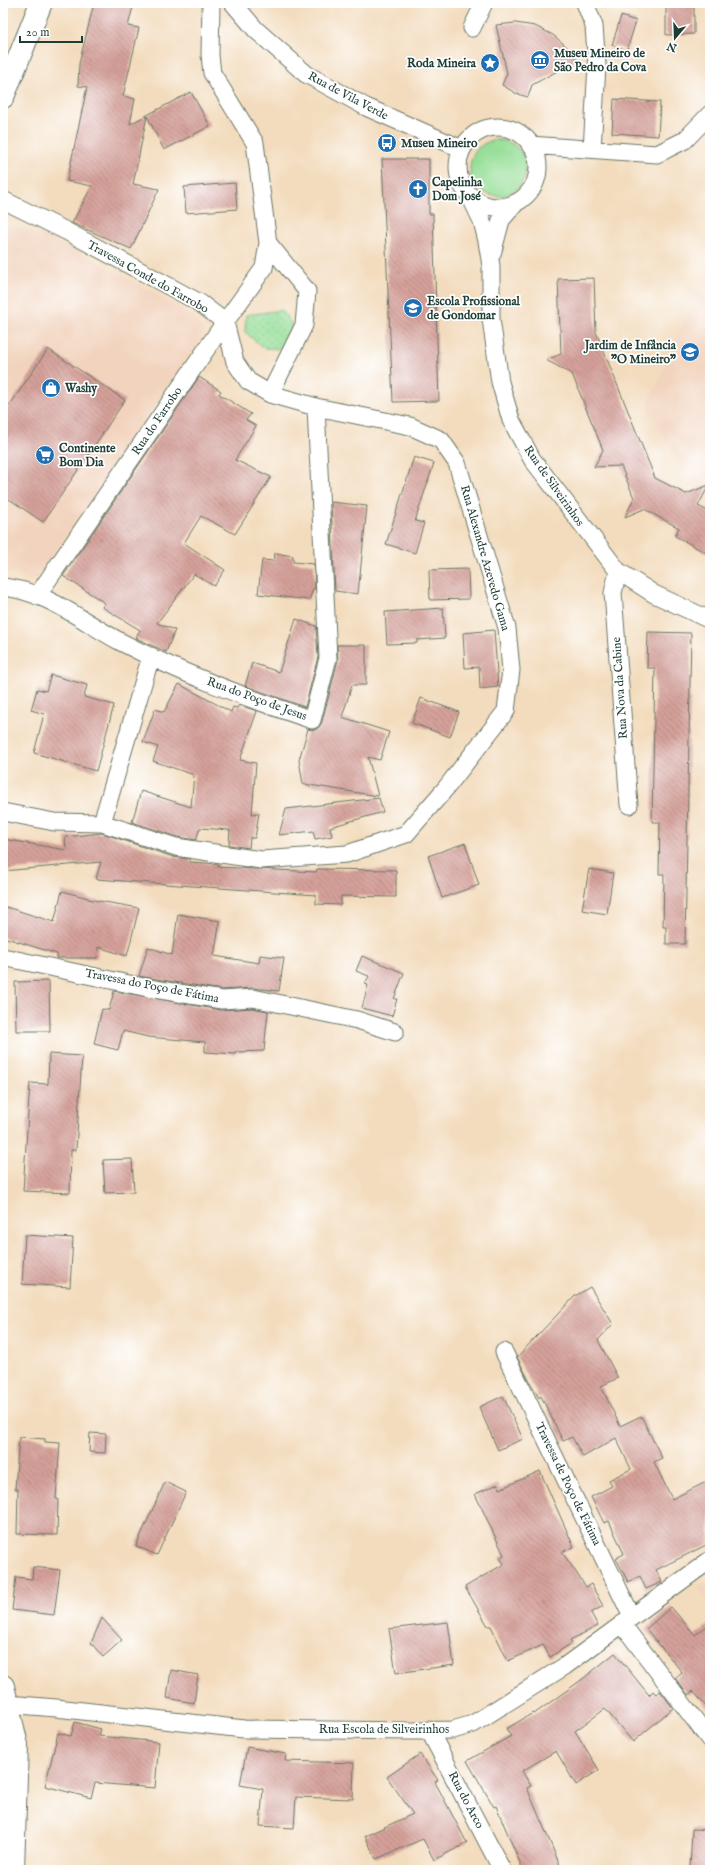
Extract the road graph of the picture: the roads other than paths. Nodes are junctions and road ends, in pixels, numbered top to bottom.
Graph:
1 (41, 3) edge
2 (211, 3) edge
3 (233, 3) edge
4 (484, 3) edge
5 (585, 3) edge
6 (472, 28) dead end
7 (3, 97) edge
8 (710, 114) edge
9 (530, 145) junction
10 (462, 149) junction
11 (592, 149) junction
12 (470, 196) junction
13 (3, 200) edge
14 (516, 203) junction
15 (268, 243) junction
16 (490, 266) junction
17 (225, 322) junction
18 (270, 394) junction
19 (316, 407) junction
20 (618, 571) junction
21 (3, 587) edge
22 (37, 596) junction
23 (710, 620) edge
24 (151, 656) junction
25 (629, 805) dead end
26 (3, 812) edge
27 (102, 823) junction
28 (3, 957) edge
29 (395, 1032) dead end
30 (504, 1352) dead end
31 (710, 1560) edge
32 (627, 1620) junction
33 (5, 1695) edge
34 (430, 1730) junction
35 (710, 1740) edge
36 (13, 1870) edge
37 (502, 1870) edge

1 - 7 street
2 - 15 street, Rua do Farrobo
3 - 10 street, Rua de Vila Verde
4 - 6 street
5 - 11 street
8 - 11 street
9 - 10 street
9 - 11 street
9 - 14 street
10 - 12 street
12 - 14 street
12 - 16 street, Rua de Silveirinhos
13 - 17 street, Travessa Conde do Farrobo
14 - 16 street, Rua de Silveirinhos
15 - 17 street, Rua do Farrobo
15 - 18 street
16 - 20 street, Rua de Silveirinhos
17 - 18 street
17 - 22 street, Rua do Farrobo
18 - 19 street
19 - 24 street, Rua do Poço de Jesus
19 - 27 street, Rua Alexandre Azevedo Gama
20 - 23 street, Rua de Silveirinhos
20 - 25 street, Rua Nova da Cabine
21 - 22 street, Rua do Poço de Jesus
22 - 24 street, Rua do Poço de Jesus
24 - 27 street
26 - 27 street, Rua Alexandre Azevedo Gama
28 - 29 street, Travessa do Poço de Fátima
30 - 32 street, Travessa de Poço de Fátima
31 - 32 street, Rua Escola de Silveirinhos
32 - 34 street, Rua Escola de Silveirinhos
32 - 35 street, Travessa de Poço de Fátima
33 - 34 street, Rua Escola de Silveirinhos
33 - 36 street
34 - 37 street, Rua do Arco

